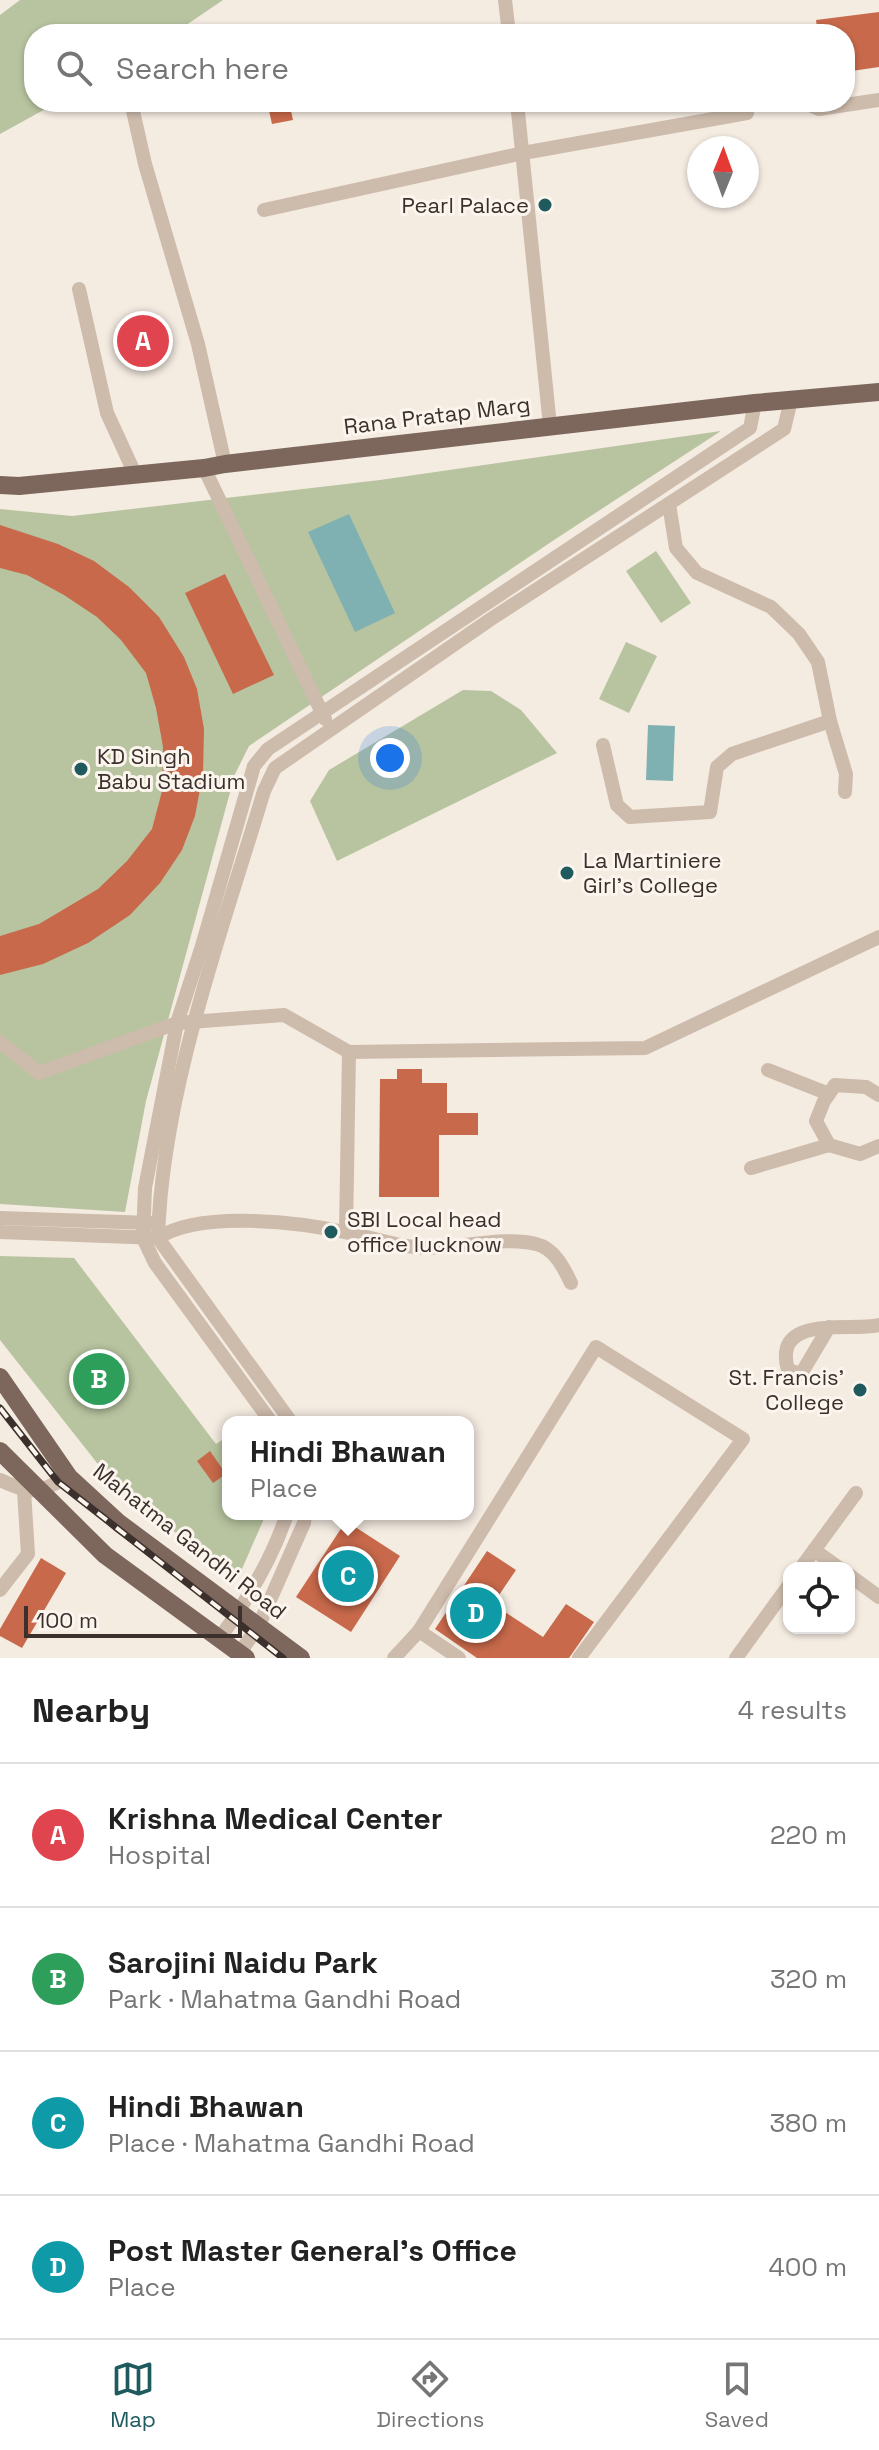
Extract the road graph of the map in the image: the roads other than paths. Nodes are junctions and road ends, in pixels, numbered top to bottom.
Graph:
1 (505, 0) edge
2 (508, 24) edge
3 (879, 100) edge
4 (855, 104) edge
5 (133, 112) edge
6 (518, 112) edge
7 (747, 113) dead end
8 (523, 153) junction
9 (264, 210) dead end
10 (79, 289) dead end
11 (879, 392) edge
12 (791, 400) junction
13 (755, 403) junction
14 (550, 426) junction
15 (225, 464) junction
16 (204, 468) junction
17 (135, 474) junction
18 (0, 485) edge
19 (669, 504) junction
20 (322, 714) junction
21 (830, 721) junction
22 (330, 730) junction
23 (603, 745) dead end
24 (845, 792) dead end
25 (879, 937) edge
26 (195, 1020) junction
27 (177, 1023) junction
28 (0, 1042) edge
29 (349, 1052) junction
30 (768, 1070) dead end
31 (829, 1094) junction
32 (879, 1095) edge
33 (829, 1145) junction
34 (878, 1148) edge
35 (751, 1168) dead end
36 (0, 1218) edge
37 (155, 1230) junction
38 (0, 1232) edge
39 (346, 1232) junction
40 (571, 1283) dead end
41 (879, 1325) edge
42 (829, 1327) dead end
43 (0, 1377) edge
44 (267, 1416) edge
45 (287, 1416) edge
46 (0, 1451) edge
47 (69, 1477) junction
48 (0, 1480) edge
49 (31, 1491) junction
50 (856, 1493) dead end
51 (285, 1520) edge
52 (304, 1520) edge
53 (814, 1550) junction
54 (805, 1562) edge
55 (831, 1562) edge
56 (855, 1579) edge
57 (0, 1590) edge
58 (783, 1593) edge
59 (879, 1597) edge
60 (239, 1612) junction
61 (259, 1625) junction
62 (419, 1631) junction
63 (219, 1639) junction
64 (242, 1656) edge
65 (301, 1658) edge
66 (394, 1658) edge
67 (459, 1658) edge
68 (579, 1658) edge
69 (736, 1658) edge

1 - 2 street
3 - 4 street
5 - 15 street
6 - 8 street
7 - 8 street
8 - 9 street
8 - 14 street
10 - 17 street
11 - 12 main road, Rana Pratap Marg
12 - 13 main road, Rana Pratap Marg
12 - 19 street
13 - 14 main road, Rana Pratap Marg
13 - 20 street
14 - 15 main road, Rana Pratap Marg
15 - 16 main road, Rana Pratap Marg
16 - 17 main road, Rana Pratap Marg
16 - 20 street
17 - 18 main road, Rana Pratap Marg
19 - 21 street
19 - 22 street
20 - 22 street
20 - 27 street
21 - 23 street
21 - 24 street
22 - 26 street
25 - 29 street
26 - 27 street
26 - 29 street
26 - 37 street
27 - 28 street
27 - 37 street
29 - 39 street
30 - 31 street
31 - 32 street
31 - 33 street
33 - 34 street
33 - 35 street
36 - 37 street
37 - 38 street
37 - 39 street
37 - 44 street
37 - 45 street
39 - 40 street
41 - 42 street
43 - 47 main road, Mahatma Gandhi Road
46 - 49 main road
47 - 49 street
47 - 60 main road, Mahatma Gandhi Road
48 - 49 street
49 - 57 street
49 - 63 main road
50 - 53 street
51 - 60 street
52 - 61 street
53 - 54 street
53 - 55 street
56 - 59 street
58 - 69 street
60 - 61 main road, Mahatma Gandhi Road
60 - 63 street
61 - 64 street
61 - 65 main road, Mahatma Gandhi Road
62 - 66 street
62 - 67 street
62 - 68 street
63 - 64 main road

